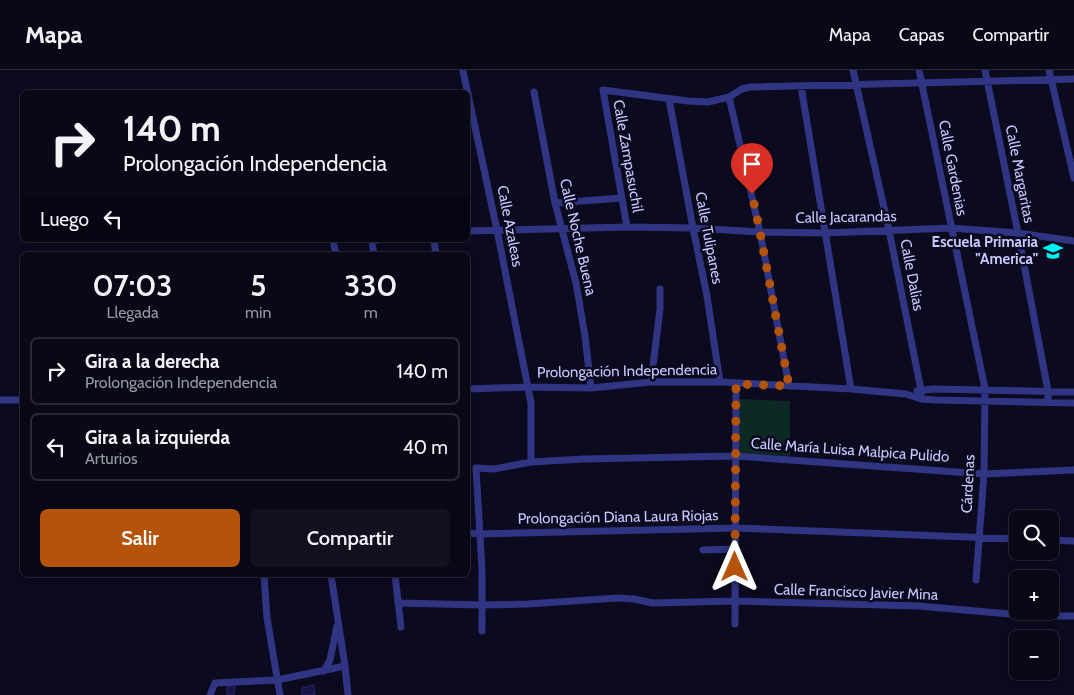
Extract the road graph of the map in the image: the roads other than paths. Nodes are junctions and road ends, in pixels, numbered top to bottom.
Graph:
1 (853, 70) edge
2 (919, 70) edge
3 (985, 70) edge
4 (1049, 70) edge
5 (463, 71) edge
6 (1051, 79) junction
7 (1074, 79) edge
8 (988, 81) junction
9 (922, 83) junction
10 (856, 84) junction
11 (801, 86) junction
12 (467, 90) edge
13 (534, 92) dead end
14 (730, 97) junction
15 (669, 99) junction
16 (470, 104) edge
17 (1074, 178) edge
18 (622, 198) junction
19 (555, 203) junction
20 (627, 227) junction
21 (563, 228) junction
22 (693, 228) junction
23 (951, 228) junction
24 (497, 230) junction
25 (888, 230) junction
26 (470, 231) edge
27 (760, 232) junction
28 (825, 233) junction
29 (1018, 233) junction
30 (1074, 241) edge
31 (660, 289) dead end
32 (651, 382) junction
33 (720, 382) junction
34 (736, 384) junction
35 (528, 386) junction
36 (789, 386) junction
37 (591, 388) junction
38 (470, 389) edge
39 (851, 389) junction
40 (985, 389) junction
41 (921, 390) junction
42 (1048, 391) junction
43 (1074, 392) edge
44 (906, 394) junction
45 (921, 398) junction
46 (0, 400) edge
47 (20, 400) edge
48 (985, 401) junction
49 (1048, 402) junction
50 (1074, 403) edge
51 (735, 456) junction
52 (531, 462) junction
53 (1074, 470) edge
54 (984, 474) junction
55 (735, 528) junction
56 (470, 534) edge
57 (480, 534) junction
58 (979, 538) junction
59 (1009, 539) edge
60 (1059, 540) edge
61 (1074, 541) edge
62 (735, 549) junction
63 (703, 550) dead end
64 (264, 577) edge
65 (332, 577) edge
66 (395, 577) edge
67 (976, 580) dead end
68 (735, 601) junction
69 (398, 603) junction
70 (482, 605) junction
71 (1074, 616) edge
72 (338, 620) junction
73 (735, 624) dead end
74 (401, 627) dead end
75 (482, 631) dead end
76 (345, 666) junction
77 (324, 671) junction
78 (277, 680) junction
79 (210, 695) edge
80 (280, 695) edge
81 (348, 695) edge

1 - 10 street, Calle Dalias
2 - 9 street, Calle Gardenias
3 - 8 street, Calle Margaritas
4 - 6 street
5 - 12 street, Calle Azaleas
6 - 7 street
6 - 8 street
6 - 17 street
8 - 9 street
8 - 29 street, Calle Margaritas
9 - 10 street
9 - 23 street, Calle Gardenias
10 - 11 street
10 - 25 street, Calle Dalias
11 - 14 street
11 - 28 street
13 - 19 street, Calle Noche Buena
14 - 15 street
14 - 27 street
15 - 18 street, Calle Zampasuchil
15 - 22 street, Calle Tulipanes
16 - 24 street, Calle Azaleas
18 - 19 street
18 - 20 street, Calle Zampasuchil
19 - 21 street, Calle Noche Buena
20 - 21 street, Calle Jacarandas
20 - 22 street, Calle Jacarandas
21 - 24 street, Calle Jacarandas
21 - 37 street, Calle Noche Buena
22 - 27 street, Calle Jacarandas
22 - 33 street, Calle Tulipanes
23 - 25 street, Calle Jacarandas
23 - 29 street, Calle Jacarandas
23 - 40 street, Calle Gardenias
24 - 26 street, Calle Jacarandas
24 - 35 street, Calle Azaleas
25 - 28 street, Calle Jacarandas
25 - 41 street, Calle Dalias
27 - 28 street, Calle Jacarandas
27 - 36 street
28 - 39 street
29 - 30 street, Calle Jacarandas
29 - 42 street, Calle Margaritas
31 - 32 street
32 - 33 street, Prolongación Independencia
32 - 37 street, Prolongación Independencia
33 - 34 street, Prolongación Independencia
34 - 36 street, Prolongación Independencia
34 - 51 street
35 - 37 street, Prolongación Independencia
35 - 38 street, Prolongación Independencia
35 - 52 street, Calle Azaleas
36 - 39 street, Prolongación Independencia
39 - 44 street, Prolongación Independencia
40 - 41 street, Prolongación Independencia
40 - 42 street, Prolongación Independencia
40 - 48 street, Cárdenas
41 - 44 street, Prolongación Independencia
41 - 45 street, Calle Dalias
42 - 43 street, Prolongación Independencia
42 - 49 street, Calle Margaritas
44 - 45 street, Prolongación Independencia
45 - 48 street, Prolongación Independencia
46 - 47 street
48 - 49 street, Prolongación Independencia
48 - 54 street, Cárdenas
49 - 50 street, Prolongación Independencia
51 - 52 street, Calle María Luisa Malpica Pulido
51 - 54 street, Calle María Luisa Malpica Pulido
51 - 55 street
52 - 57 street, Calle María Luisa Malpica Pulido
53 - 54 street, Calle María Luisa Malpica Pulido
54 - 58 street, Cárdenas
55 - 57 street, Prolongación Diana Laura Riojas
55 - 58 street, Prolongación Diana Laura Riojas
55 - 62 street
56 - 57 street, Prolongación Diana Laura Riojas
57 - 70 street
58 - 59 street, Prolongación Diana Laura Riojas
58 - 67 street, Cárdenas
60 - 61 street
62 - 63 street
62 - 68 street
64 - 78 street
65 - 72 street
66 - 69 street
68 - 70 street, Calle Francisco Javier Mina
68 - 71 street, Calle Francisco Javier Mina
68 - 73 street
69 - 70 street, Calle Francisco Javier Mina
69 - 74 street
70 - 75 street
72 - 76 street
72 - 77 street
76 - 77 street
76 - 81 street
77 - 78 street
78 - 79 street
78 - 80 street

